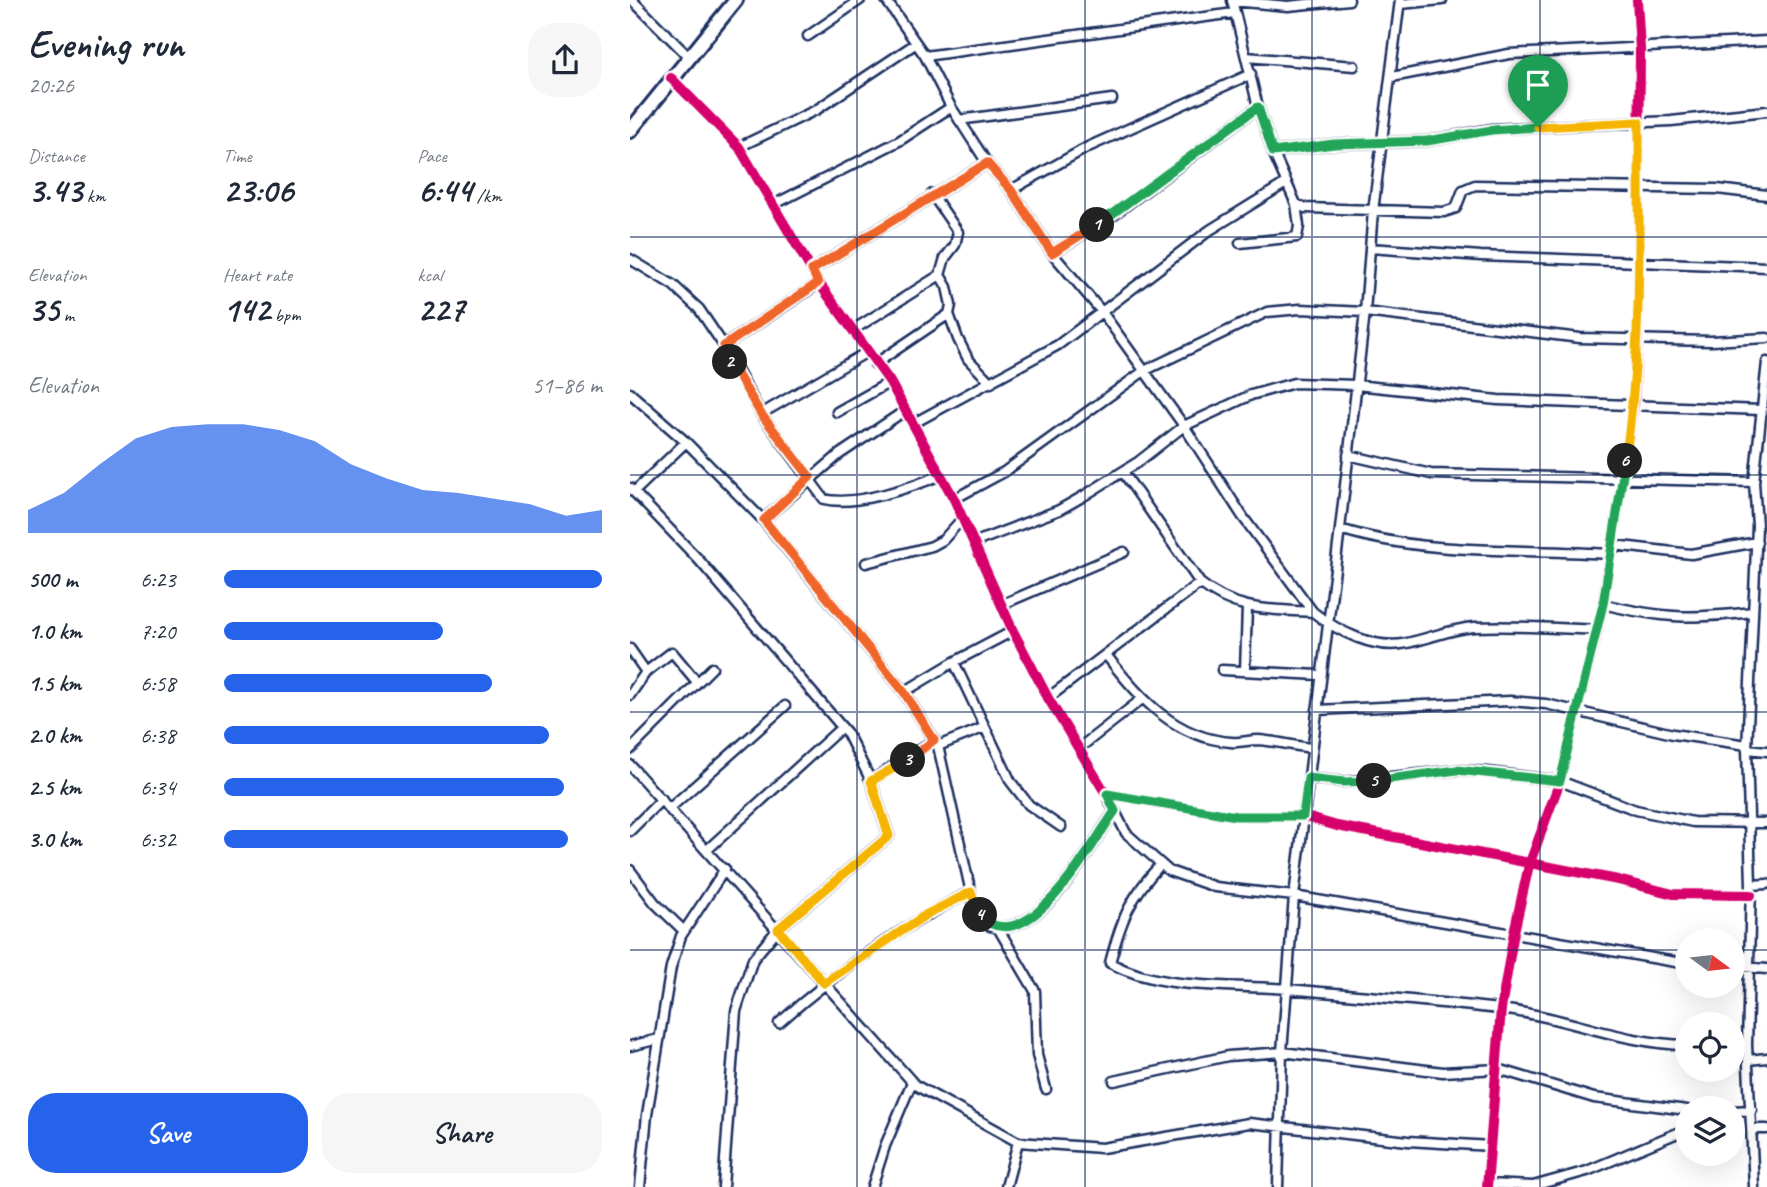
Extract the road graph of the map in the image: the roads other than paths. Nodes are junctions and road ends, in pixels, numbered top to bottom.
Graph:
1 (632, 0) edge
2 (736, 0) edge
3 (860, 0) edge
4 (886, 0) edge
5 (1349, 0) edge
6 (1442, 0) edge
7 (1637, 0) edge
8 (1232, 1) edge
9 (1400, 2) edge
10 (1234, 13) junction
11 (808, 36) dead end
12 (1767, 41) edge
13 (915, 44) junction
14 (1640, 49) junction
15 (688, 56) junction
16 (925, 56) junction
17 (1247, 57) junction
18 (1353, 65) dead end
19 (1251, 74) junction
20 (1392, 76) junction
21 (671, 78) junction
22 (1112, 99) dead end
23 (951, 107) junction
24 (1258, 107) junction
25 (1767, 111) edge
26 (959, 120) junction
27 (1639, 122) junction
28 (632, 124) edge
29 (1382, 141) junction
30 (739, 148) junction
31 (1273, 152) junction
32 (987, 163) junction
33 (1286, 183) junction
34 (1011, 190) junction
35 (1639, 190) junction
36 (932, 194) junction
37 (1767, 195) edge
38 (1296, 204) junction
39 (773, 205) junction
40 (1373, 211) junction
41 (1240, 243) dead end
42 (1370, 248) junction
43 (1052, 253) junction
44 (630, 258) edge
45 (1637, 263) junction
46 (1767, 267) edge
47 (812, 270) junction
48 (940, 275) junction
49 (818, 283) junction
50 (1102, 312) junction
51 (1365, 312) junction
52 (949, 314) junction
53 (853, 330) junction
54 (1638, 337) junction
55 (1767, 338) edge
56 (724, 346) junction
57 (867, 352) junction
58 (1767, 362) edge
59 (875, 364) junction
60 (1143, 371) junction
61 (1766, 376) edge
62 (890, 382) junction
63 (991, 383) junction
64 (1356, 385) junction
65 (630, 393) edge
66 (1634, 403) junction
67 (906, 410) junction
68 (1761, 410) junction
69 (837, 412) dead end
70 (761, 414) junction
71 (914, 423) junction
72 (1184, 426) junction
73 (685, 442) junction
74 (1348, 455) junction
75 (1123, 472) junction
76 (941, 475) junction
77 (810, 477) junction
78 (1623, 477) junction
79 (1754, 482) junction
80 (632, 490) edge
81 (954, 499) junction
82 (962, 519) junction
83 (764, 520) junction
84 (1757, 526) junction
85 (1767, 527) edge
86 (1340, 529) junction
87 (1756, 542) junction
88 (973, 543) junction
89 (1612, 549) junction
90 (1124, 552) dead end
91 (866, 563) dead end
92 (1200, 583) junction
93 (1003, 604) junction
94 (1603, 604) junction
95 (1247, 607) junction
96 (1313, 612) junction
97 (1753, 612) junction
98 (1328, 624) junction
99 (1598, 630) junction
100 (1013, 631) junction
101 (630, 649) edge
102 (1107, 656) junction
103 (954, 662) junction
104 (712, 668) dead end
105 (1222, 670) dead end
106 (1245, 671) junction
107 (646, 672) junction
108 (1319, 676) junction
109 (697, 682) junction
110 (904, 692) junction
111 (630, 695) edge
112 (1048, 698) junction
113 (1142, 699) junction
114 (785, 706) dead end
115 (1576, 709) junction
116 (1317, 710) junction
117 (842, 727) junction
118 (983, 728) junction
119 (936, 743) junction
120 (1747, 747) junction
121 (1311, 748) junction
122 (1078, 749) junction
123 (630, 750) edge
124 (1767, 751) edge
125 (630, 765) edge
126 (1308, 778) junction
127 (871, 781) junction
128 (1560, 781) junction
129 (1107, 794) junction
130 (662, 799) junction
131 (670, 808) junction
132 (1115, 811) junction
133 (1303, 816) junction
134 (1747, 821) junction
135 (1767, 823) edge
136 (1061, 827) dead end
137 (630, 831) edge
138 (708, 850) junction
139 (1161, 864) junction
140 (1529, 865) junction
141 (725, 869) junction
142 (630, 870) edge
143 (1767, 884) edge
144 (1751, 885) junction
145 (971, 892) junction
146 (1294, 895) junction
147 (1751, 895) junction
148 (998, 928) junction
149 (778, 929) junction
150 (684, 931) junction
151 (1514, 932) junction
152 (1675, 962) edge
153 (1745, 967) edge
154 (1748, 967) junction
155 (1767, 969) edge
156 (824, 983) junction
157 (1288, 989) junction
158 (1501, 1009) junction
159 (779, 1023) dead end
160 (659, 1039) junction
161 (1675, 1045) edge
162 (1747, 1045) joint
163 (630, 1046) edge
164 (1282, 1052) junction
165 (1767, 1058) edge
166 (1748, 1060) junction
167 (1498, 1069) junction
168 (1114, 1081) dead end
169 (912, 1082) junction
170 (1046, 1089) dead end
171 (1675, 1108) edge
172 (1745, 1110) edge
173 (1752, 1110) junction
174 (1280, 1124) junction
175 (1753, 1129) junction
176 (1767, 1129) edge
177 (1675, 1134) edge
178 (1018, 1143) junction
179 (1491, 1146) junction
180 (1487, 1186) edge
181 (640, 1187) edge
182 (723, 1187) edge
183 (873, 1187) edge
184 (1006, 1187) edge
185 (1278, 1187) edge
186 (1754, 1187) edge

1 - 15 street
2 - 15 main road
3 - 11 street
4 - 13 street
5 - 8 street
6 - 9 street
7 - 14 street
8 - 10 street
9 - 20 street
10 - 16 street
10 - 17 street
12 - 14 street
13 - 16 street
13 - 30 street
14 - 20 street
14 - 27 street
15 - 21 main road
16 - 23 street
17 - 18 street
17 - 19 street
19 - 24 street
19 - 34 street
20 - 29 street
21 - 28 main road
21 - 30 street
22 - 26 street
23 - 26 street
23 - 39 street
24 - 31 street
24 - 43 street
25 - 27 street
26 - 32 street
27 - 29 street
27 - 35 street
29 - 31 street
29 - 40 street
30 - 39 street
31 - 33 street
32 - 34 street
32 - 36 street
33 - 38 street
33 - 50 street
34 - 43 street
35 - 37 street
35 - 40 street
35 - 45 street
36 - 47 street
36 - 48 street
38 - 40 street
38 - 41 street
39 - 47 street
40 - 42 street
42 - 45 street
42 - 51 street
43 - 50 street
44 - 56 street
45 - 46 street
45 - 54 street
47 - 49 street
48 - 52 street
48 - 53 street
49 - 53 street
49 - 56 street
50 - 60 street
50 - 63 street
51 - 54 street
51 - 60 street
51 - 64 street
52 - 59 street
52 - 63 street
53 - 57 street
54 - 55 street
54 - 66 street
56 - 70 street
57 - 59 street
57 - 70 street
58 - 61 street
59 - 62 street
60 - 72 street
60 - 81 street
61 - 68 street
62 - 67 street
62 - 69 street
63 - 71 street
64 - 66 street
64 - 72 street
64 - 74 street
65 - 73 street
66 - 68 street
66 - 78 street
67 - 71 street
67 - 77 street
68 - 79 street
70 - 77 street
71 - 76 street
72 - 75 street
72 - 96 street
73 - 80 street
73 - 83 street
74 - 78 street
74 - 86 street
75 - 88 street
75 - 92 street
76 - 77 street
76 - 81 street
77 - 83 street
78 - 79 street
78 - 89 street
79 - 84 street
80 - 117 street
81 - 82 street
82 - 88 street
82 - 91 street
83 - 110 street
84 - 85 street
84 - 87 street
86 - 89 street
86 - 98 street
87 - 89 street
87 - 97 street
88 - 93 street
89 - 94 street
90 - 93 street
92 - 95 street
92 - 102 street
93 - 100 street
94 - 97 street
94 - 99 street
95 - 96 street
95 - 106 street
96 - 98 street
97 - 120 street
98 - 99 street
98 - 108 street
99 - 115 street
100 - 103 street
100 - 112 street
101 - 107 street
102 - 112 street
102 - 113 street
103 - 110 street
103 - 118 street
104 - 109 street
105 - 106 street
106 - 108 street
107 - 109 street
107 - 111 street
108 - 116 street
109 - 123 street
110 - 119 street
112 - 122 street
113 - 121 street
113 - 122 street
114 - 131 street
115 - 116 street
115 - 120 street
115 - 128 street
116 - 121 street
117 - 127 street
117 - 138 street
118 - 119 street
118 - 136 street
119 - 127 street
119 - 145 street
120 - 124 street
120 - 134 street
121 - 126 street
122 - 129 street
125 - 130 street
126 - 128 street
126 - 133 street
127 - 149 street
128 - 134 street
128 - 140 street
129 - 132 street
129 - 133 street
130 - 131 street
130 - 137 street
131 - 138 street
132 - 139 street
132 - 148 street
133 - 140 street
133 - 146 street
134 - 135 street
134 - 144 street
138 - 141 street
139 - 146 street
139 - 157 street
140 - 147 street
140 - 151 street
141 - 149 street
141 - 150 street
142 - 150 street
143 - 144 street
144 - 147 street
145 - 148 street
145 - 156 street
146 - 151 street
146 - 157 street
147 - 154 street
148 - 170 street
149 - 156 street
149 - 182 street
150 - 160 street
151 - 152 street
151 - 158 street
153 - 154 street
154 - 155 street
154 - 162 street
156 - 159 street
156 - 169 street
157 - 158 street
157 - 164 street
158 - 161 street
158 - 167 street
160 - 163 street
160 - 181 street
162 - 166 street
164 - 167 street
164 - 168 street
164 - 174 street
165 - 166 street
166 - 173 street
167 - 171 street
167 - 179 street
169 - 178 street
169 - 183 street
172 - 173 street
173 - 175 street
174 - 178 street
174 - 179 street
174 - 185 street
175 - 176 street
175 - 186 street
177 - 180 street
178 - 184 street
179 - 180 street

